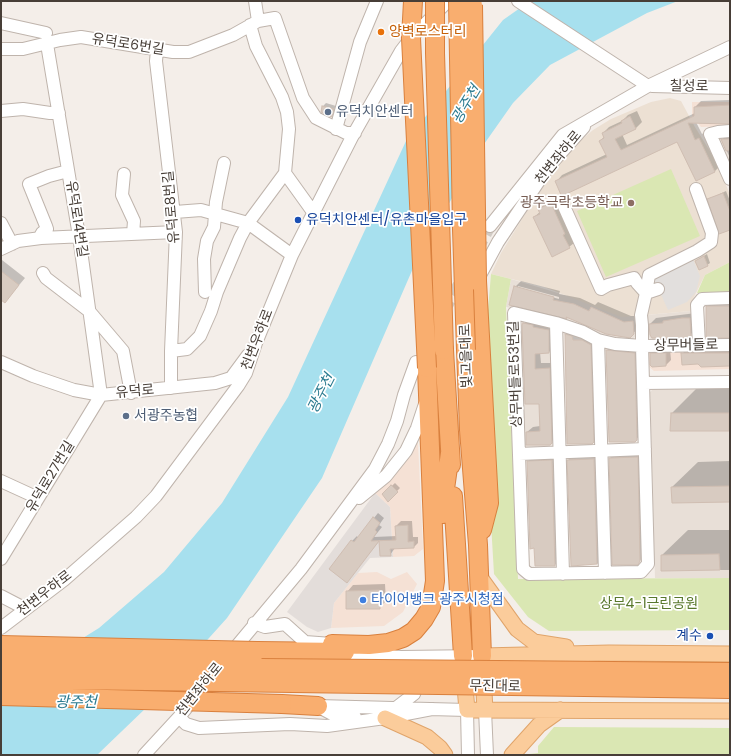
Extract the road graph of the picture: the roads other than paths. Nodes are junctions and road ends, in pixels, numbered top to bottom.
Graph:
1 (255, 1) edge
2 (377, 1) edge
3 (413, 1) edge
4 (435, 1) edge
5 (448, 1) edge
6 (518, 1) edge
7 (468, 2) edge
8 (1, 23) edge
9 (254, 23) junction
10 (46, 38) junction
11 (411, 38) junction
12 (730, 47) edge
13 (1, 49) edge
14 (157, 50) junction
15 (648, 86) junction
16 (730, 88) edge
17 (1, 111) edge
18 (59, 112) junction
19 (592, 119) junction
20 (336, 129) junction
21 (730, 132) edge
22 (355, 133) junction
23 (224, 163) dead end
24 (68, 171) junction
25 (286, 173) junction
26 (124, 174) dead end
27 (730, 179) edge
28 (696, 189) dead end
29 (562, 202) dead end
30 (175, 212) junction
31 (313, 212) junction
32 (215, 214) junction
33 (1, 223) edge
34 (248, 223) junction
35 (490, 226) tunnel mouth
36 (176, 232) junction
37 (133, 234) junction
38 (79, 236) junction
39 (39, 238) junction
40 (6, 247) edge
41 (292, 255) junction
42 (43, 273) dead end
43 (478, 280) junction
44 (658, 289) dead end
45 (205, 292) dead end
46 (646, 293) junction
47 (730, 298) edge
48 (89, 310) junction
49 (556, 322) junction
50 (598, 340) junction
51 (256, 342) junction
52 (699, 345) junction
53 (730, 345) edge
54 (642, 346) junction
55 (171, 351) junction
56 (1, 362) edge
57 (422, 365) junction
58 (730, 382) edge
59 (643, 383) junction
60 (171, 388) junction
61 (131, 393) junction
62 (101, 395) junction
63 (427, 397) junction
64 (645, 449) junction
65 (601, 450) junction
66 (560, 452) junction
67 (450, 453) junction
68 (519, 454) junction
69 (1, 481) edge
70 (38, 498) junction
71 (351, 504) junction
72 (478, 545) junction
73 (1, 559) edge
74 (605, 573) junction
75 (563, 574) junction
76 (478, 576) junction
77 (1, 596) edge
78 (26, 609) junction
79 (254, 623) junction
80 (1, 628) edge
81 (1, 645) edge
82 (336, 648) junction
83 (609, 653) junction
84 (560, 654) junction
85 (730, 654) edge
86 (463, 656) junction
87 (482, 656) junction
88 (401, 657) junction
89 (1, 662) edge
90 (259, 668) junction
91 (730, 672) edge
92 (1, 679) edge
93 (730, 689) edge
94 (1, 696) edge
95 (318, 706) junction
96 (397, 707) junction
97 (432, 709) junction
98 (467, 710) junction
99 (485, 710) junction
100 (560, 710) junction
101 (730, 711) edge
102 (179, 717) junction
103 (386, 718) junction
104 (144, 755) edge
105 (444, 755) edge
106 (468, 755) edge
107 (487, 755) edge
108 (512, 755) edge

1 - 9 street
2 - 20 street
3 - 11 highway
4 - 67 highway, 빛고을대로, bridge
5 - 11 street, 천변우하로
6 - 15 street
7 - 43 highway, bridge
7 - 72 highway, 빛고을대로, bridge
8 - 10 street
9 - 14 street, 유덕로6번길
9 - 20 street
9 - 25 street
10 - 13 street, 유덕로6번길
10 - 14 street, 유덕로6번길
10 - 18 street, 유덕로14번길
11 - 22 street, 천변우하로
11 - 57 highway, bridge
12 - 15 street, 천변좌하로
14 - 30 street, 유덕로8번길
15 - 16 street, 칠성로
15 - 19 street, 천변좌하로
17 - 18 street
18 - 24 street, 유덕로14번길
19 - 35 street, 천변좌하로
19 - 43 street, 천변좌하로
20 - 22 street
21 - 27 street
22 - 31 street, 천변우하로
23 - 32 street
24 - 38 street, 유덕로14번길
24 - 39 street
25 - 31 street
25 - 34 street
26 - 37 street
28 - 46 street, 상무버들로53번길
29 - 46 street
30 - 32 street
30 - 36 street, 유덕로8번길
31 - 41 street, 천변우하로
32 - 34 street
32 - 45 street
33 - 40 street
34 - 41 street
34 - 55 street
36 - 37 street
36 - 55 street, 유덕로8번길
37 - 38 street
38 - 39 street
38 - 48 street, 유덕로14번길
39 - 40 street
41 - 51 street, 천변우하로
42 - 48 street
43 - 72 highway
44 - 46 street
46 - 54 street, 상무버들로53번길
47 - 52 street
48 - 61 street
48 - 62 street, 유덕로14번길
49 - 50 street, 상무버들로53번길
49 - 66 street
49 - 68 street, 상무버들로53번길
50 - 54 street, 상무버들로53번길
50 - 65 street
51 - 60 street, 유덕로
51 - 78 street, 천변우하로
52 - 53 street, 상무버들로
52 - 54 street, 상무버들로
54 - 59 street, 상무버들로53번길
55 - 60 street, 유덕로8번길
56 - 62 street, 유덕로
57 - 63 highway
57 - 71 street, 천변좌하로
58 - 59 street
59 - 64 street, 상무버들로53번길
60 - 61 street, 유덕로
61 - 62 street, 유덕로
62 - 70 street, 유덕로27번길
63 - 71 street, 천변좌하로
63 - 82 highway
64 - 65 street
64 - 74 street, 상무버들로53번길
65 - 66 street
65 - 74 street
66 - 68 street
66 - 75 street
67 - 82 highway
67 - 86 highway, 빛고을대로
68 - 75 street, 상무버들로53번길
69 - 70 street
70 - 73 street, 유덕로27번길
71 - 79 street, 천변좌하로
72 - 76 highway, 빛고을대로
74 - 75 street, 상무버들로53번길
76 - 83 main road
76 - 87 highway, 빛고을대로
77 - 78 street
78 - 80 street, 천변우하로
79 - 82 street
79 - 102 street, 천변좌하로
81 - 90 highway, bridge
82 - 88 street
82 - 90 highway
83 - 84 main road
83 - 85 main road
84 - 87 main road
84 - 100 main road
86 - 87 street
86 - 88 street
86 - 98 main road, 빛고을대로
87 - 99 main road, 빛고을대로
88 - 96 street
89 - 90 highway, bridge
90 - 91 highway, 무진대로, bridge
90 - 92 highway, bridge
90 - 93 highway, 무진대로, bridge
94 - 95 highway, bridge
95 - 96 street
95 - 103 street
96 - 97 street
97 - 98 street
97 - 103 street
98 - 99 main road, 무진대로
98 - 106 street
99 - 100 main road, 무진대로
99 - 107 street
100 - 101 main road, 무진대로
100 - 108 main road
102 - 103 street
102 - 104 street, 천변좌하로
103 - 105 main road

